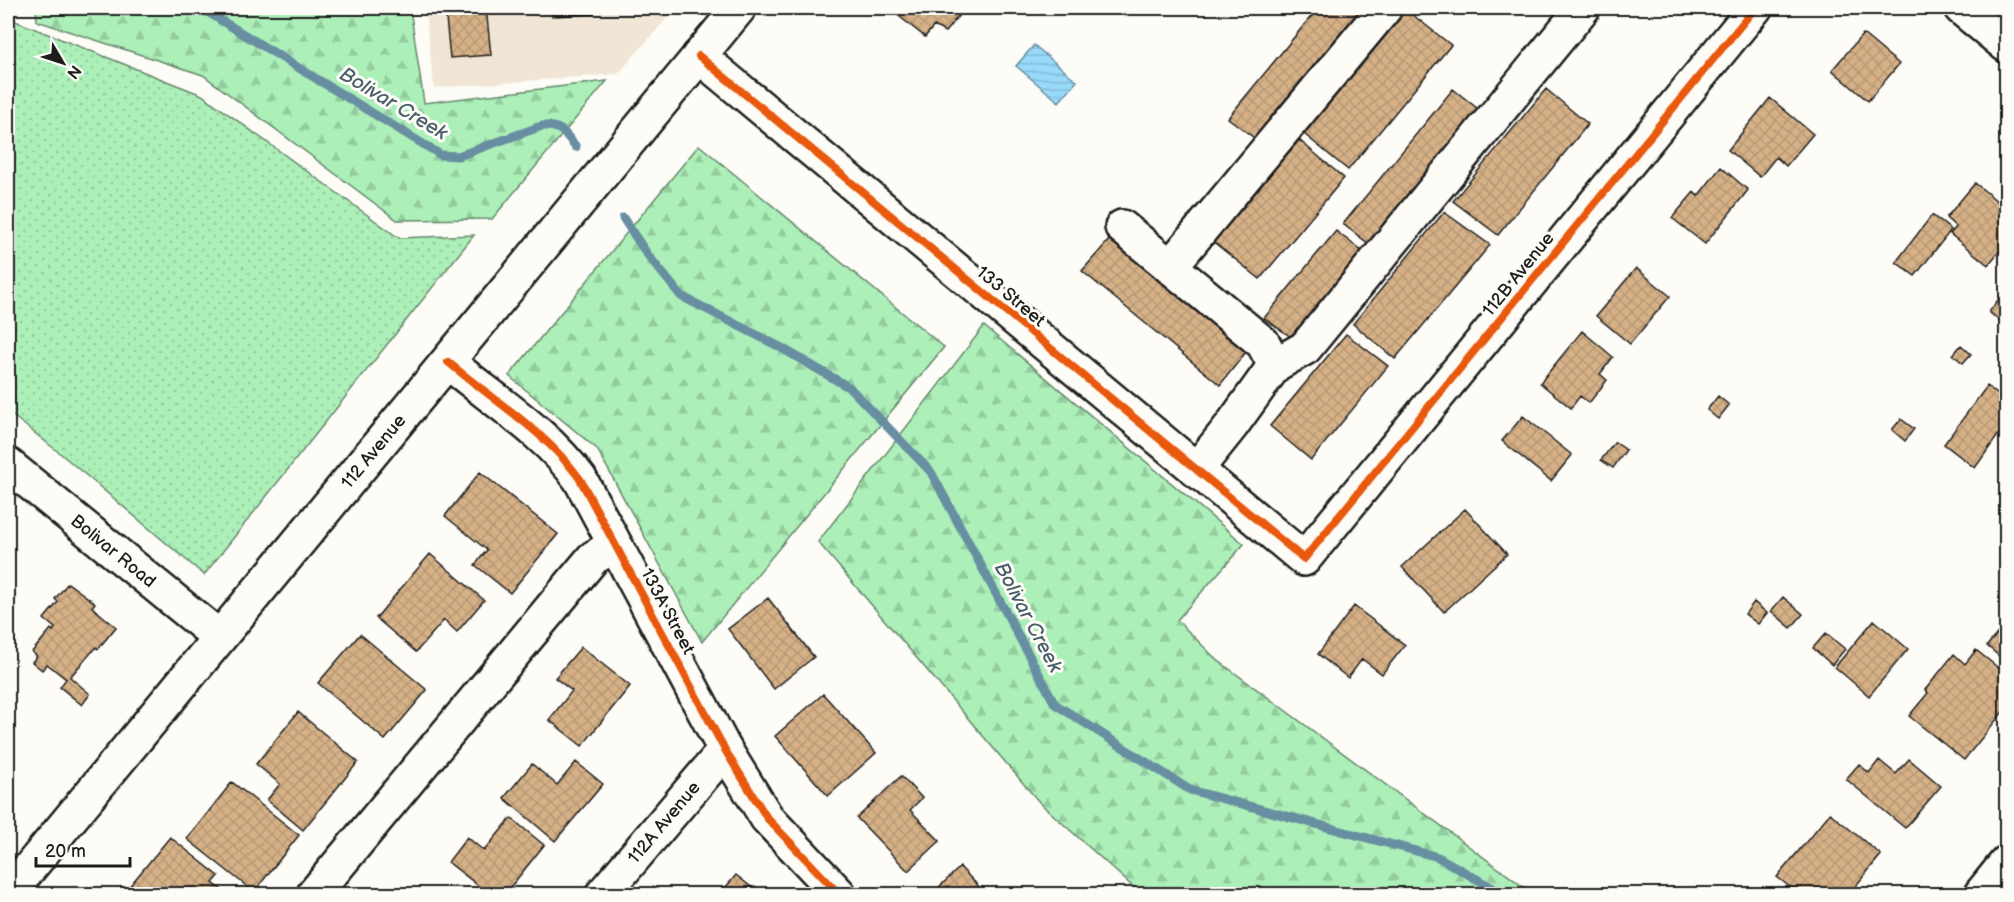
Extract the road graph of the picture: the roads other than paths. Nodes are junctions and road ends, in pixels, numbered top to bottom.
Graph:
1 (739, 8) edge
2 (1385, 8) edge
3 (1583, 8) edge
4 (1755, 8) edge
5 (1961, 8) edge
6 (2007, 45) edge
7 (699, 56) junction
8 (1122, 227) dead end
9 (1170, 267) junction
10 (448, 362) junction
11 (1275, 365) junction
12 (8, 465) edge
13 (1197, 470) junction
14 (615, 545) junction
15 (1304, 559) joint
16 (219, 637) junction
17 (724, 750) junction
18 (2007, 863) edge
19 (8, 894) edge
20 (314, 894) edge
21 (603, 894) edge
22 (839, 894) edge
23 (1981, 894) edge

1 - 7 street, 112 Avenue
2 - 9 street
3 - 11 street
4 - 15 street, 112B Avenue
5 - 6 street
7 - 10 street, 112 Avenue
7 - 13 street, 133 Street
8 - 9 street
9 - 11 street
10 - 14 street, 133A Street
10 - 16 street, 112 Avenue
11 - 13 street
12 - 16 street, Bolivar Road
13 - 15 street, 133 Street
14 - 17 street, 133A Street
14 - 20 street
16 - 19 street, 112 Avenue
17 - 21 street, 112A Avenue
17 - 22 street, 133A Street
18 - 23 street

